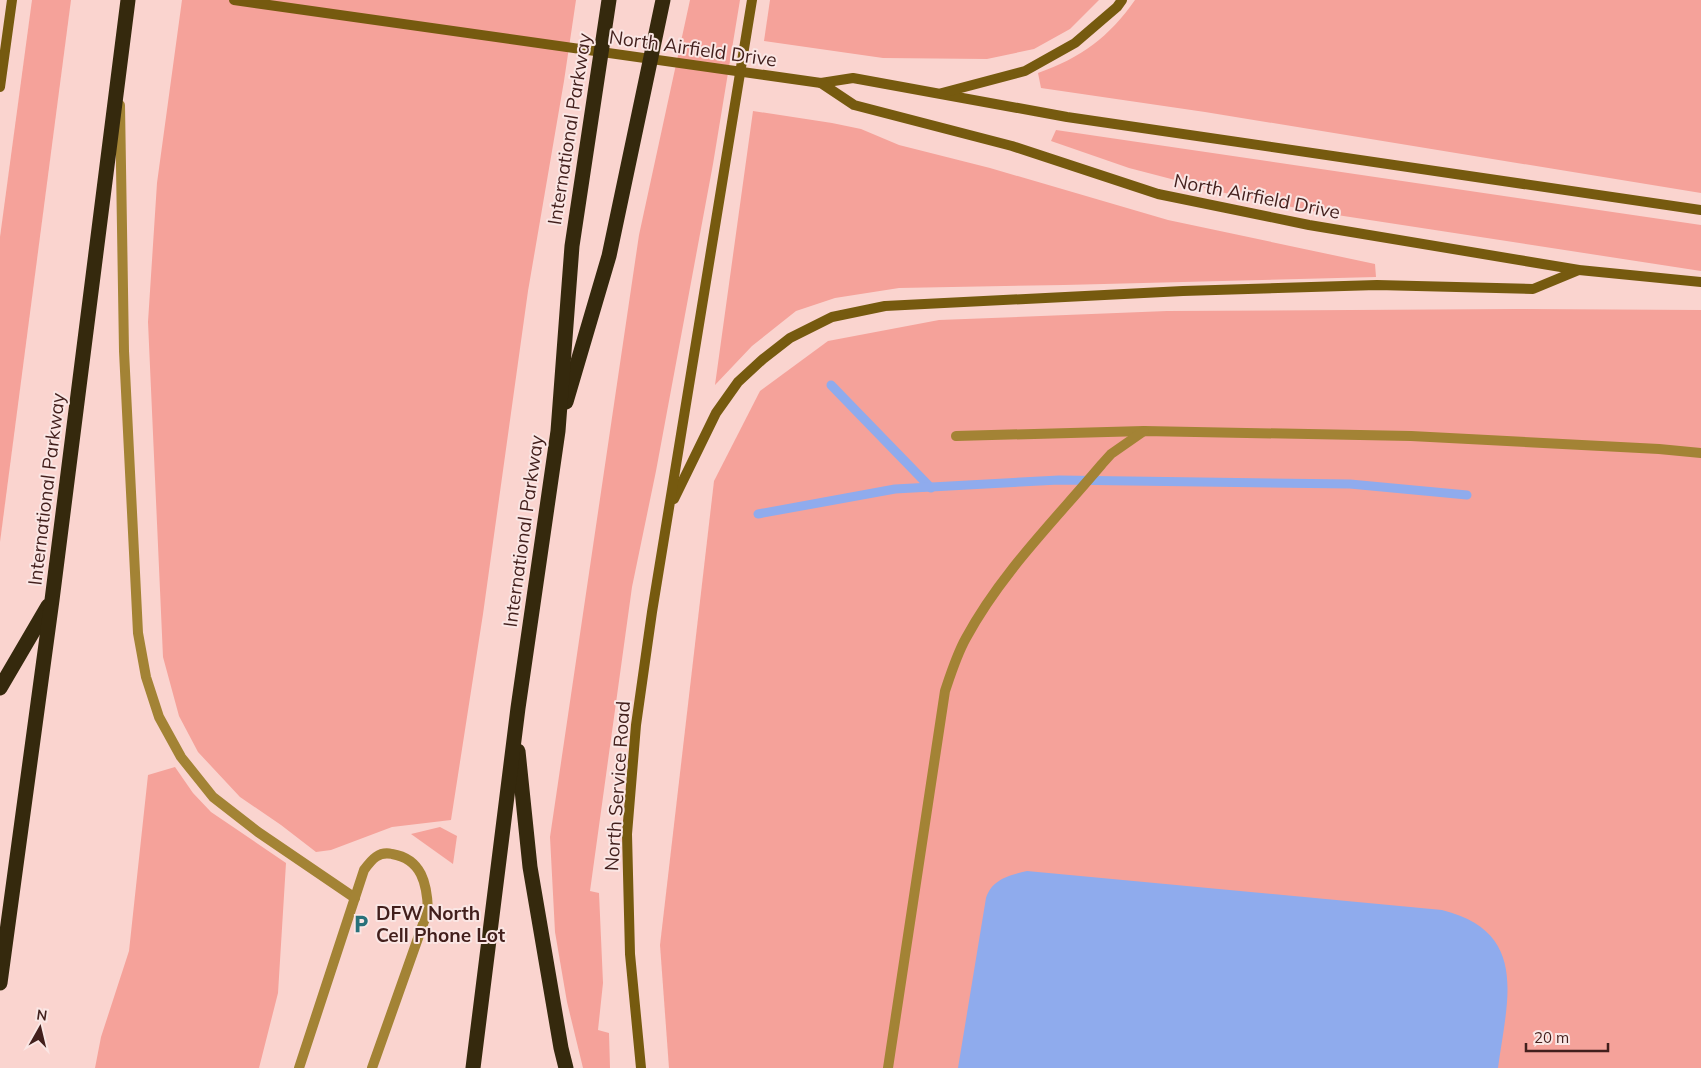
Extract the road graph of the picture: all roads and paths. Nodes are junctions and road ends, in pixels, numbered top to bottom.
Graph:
1 (12, 0) edge
2 (128, 0) edge
3 (234, 0) edge
4 (609, 0) edge
5 (663, 0) edge
6 (752, 0) edge
7 (1122, 0) edge
8 (120, 59) junction
9 (821, 83) junction
10 (0, 87) edge
11 (938, 94) junction
12 (1701, 210) edge
13 (1579, 270) junction
14 (1701, 282) edge
15 (558, 431) junction
16 (1144, 431) junction
17 (956, 436) dead end
18 (1701, 453) edge
19 (669, 509) junction
20 (52, 600) junction
21 (0, 688) edge
22 (516, 724) junction
23 (355, 898) junction
24 (0, 983) edge
25 (299, 1068) edge
26 (372, 1068) edge
27 (473, 1068) edge
28 (566, 1068) edge
29 (641, 1068) edge
30 (888, 1068) edge

1 - 10 main road
2 - 8 highway, International Parkway
3 - 9 main road, North Airfield Drive
4 - 15 highway, International Parkway
5 - 15 highway
6 - 19 main road, North Service Road
7 - 11 main road
8 - 20 highway, International Parkway
8 - 23 lane
9 - 11 main road, North Airfield Drive
9 - 13 main road, North Airfield Drive
11 - 12 main road, North Airfield Drive
13 - 14 main road, North Airfield Drive
13 - 19 main road
15 - 22 highway, International Parkway
16 - 17 lane
16 - 18 lane
16 - 30 lane
19 - 29 main road, North Service Road
20 - 21 highway
20 - 24 highway, International Parkway
22 - 27 highway, International Parkway
22 - 28 highway
23 - 25 lane
23 - 26 lane

